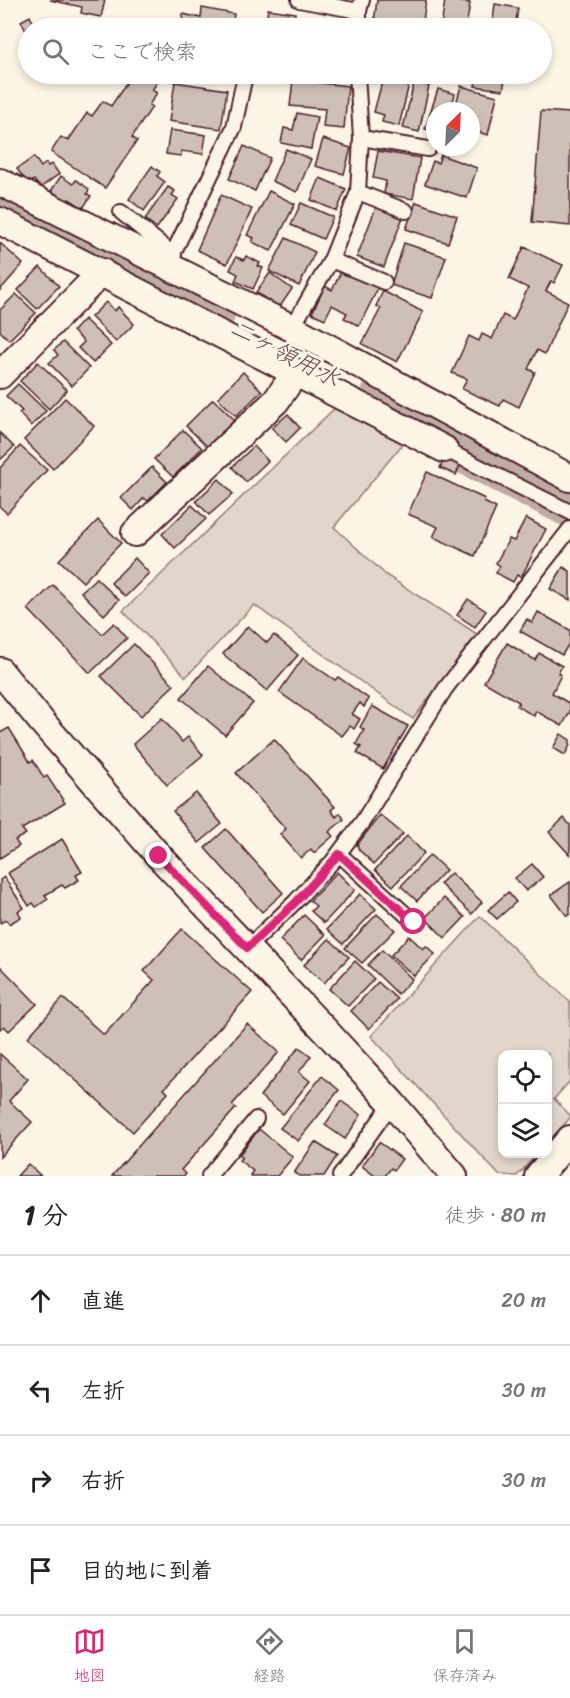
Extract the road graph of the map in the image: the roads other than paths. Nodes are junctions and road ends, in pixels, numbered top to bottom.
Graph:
1 (299, 0) edge
2 (361, 6) edge
3 (243, 84) edge
4 (358, 84) edge
5 (361, 138) junction
6 (426, 149) edge
7 (0, 182) edge
8 (358, 192) junction
9 (406, 211) dead end
10 (121, 212) dead end
11 (0, 221) edge
12 (171, 260) junction
13 (331, 260) junction
14 (102, 272) junction
15 (384, 282) dead end
16 (292, 328) junction
17 (296, 372) junction
18 (0, 375) edge
19 (444, 449) joint
20 (570, 478) edge
21 (570, 512) edge
22 (570, 529) edge
23 (135, 533) dead end
24 (0, 671) edge
25 (339, 854) junction
26 (414, 922) dead end
27 (247, 948) junction
28 (392, 1103) junction
29 (256, 1119) dead end
30 (570, 1139) edge
31 (209, 1176) edge
32 (340, 1176) edge
33 (454, 1176) edge
34 (538, 1176) edge

1 - 2 lane
3 - 12 lane
4 - 5 lane
5 - 6 lane
5 - 8 lane
7 - 12 street
8 - 9 lane
8 - 13 lane
10 - 12 lane
11 - 14 street
12 - 16 street
13 - 15 lane
13 - 16 lane
14 - 17 street
14 - 18 street
16 - 20 street
17 - 19 street
17 - 23 street
19 - 21 lane
22 - 25 lane
24 - 27 street
25 - 26 lane
25 - 27 lane
27 - 28 street
28 - 32 lane
28 - 33 street
29 - 31 lane
30 - 34 street

